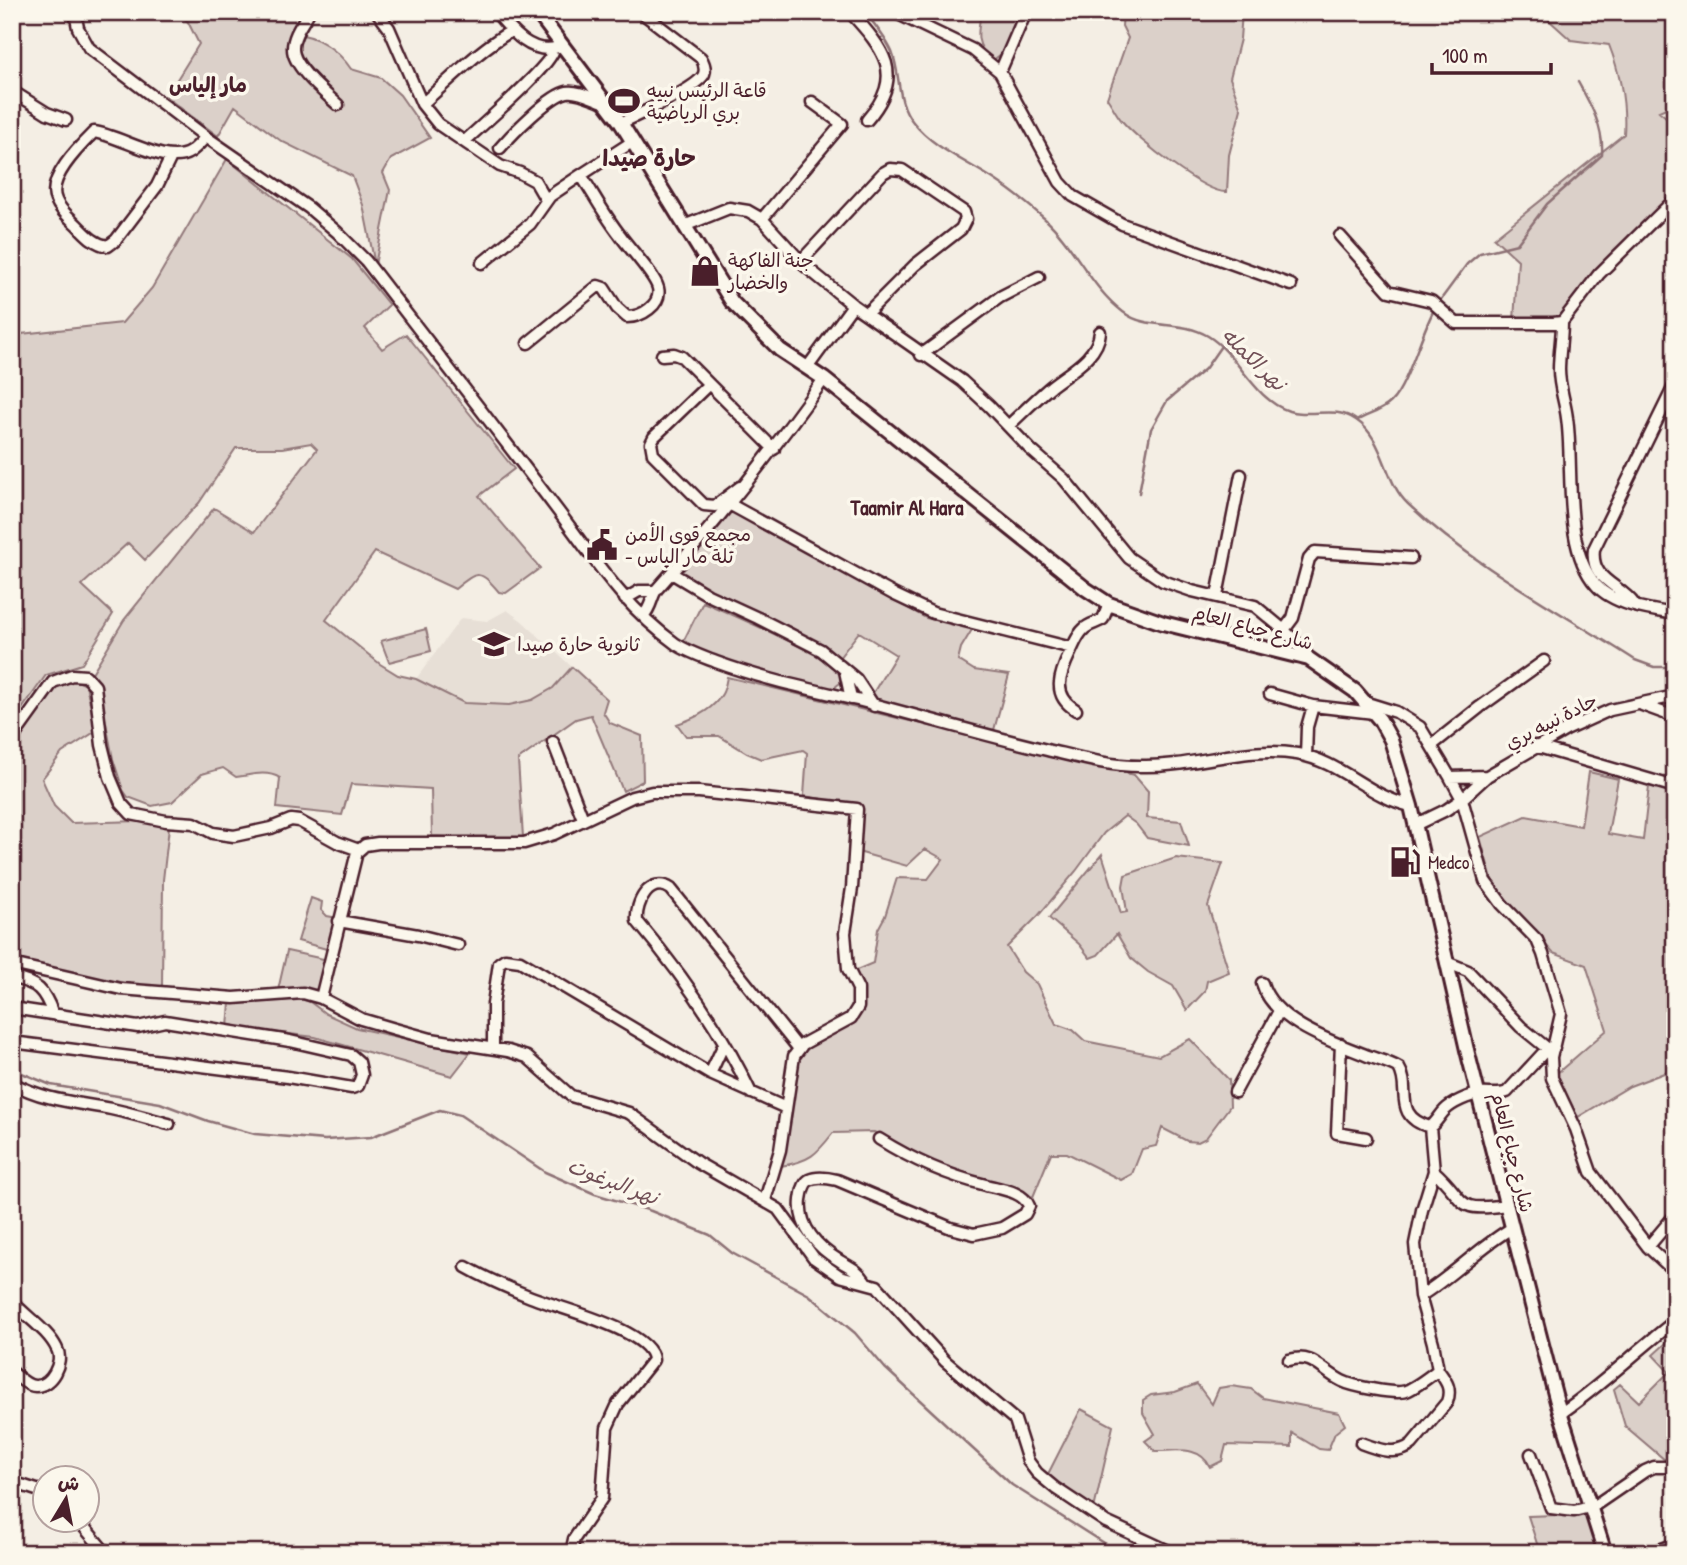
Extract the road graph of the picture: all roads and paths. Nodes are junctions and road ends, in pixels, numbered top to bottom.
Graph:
1 (75, 12) edge
2 (309, 12) edge
3 (377, 12) edge
4 (496, 12) edge
5 (537, 12) edge
6 (641, 12) edge
7 (850, 12) edge
8 (894, 12) edge
9 (1026, 12) edge
10 (511, 31) junction
11 (558, 47) junction
12 (1000, 72) junction
13 (12, 91) edge
14 (604, 102) junction
15 (812, 102) dead end
16 (422, 104) junction
17 (338, 105) dead end
18 (66, 120) dead end
19 (867, 120) dead end
20 (621, 123) junction
21 (206, 137) junction
22 (465, 141) junction
23 (632, 142) junction
24 (500, 148) dead end
25 (171, 157) junction
26 (582, 175) junction
27 (1675, 199) edge
28 (547, 200) junction
29 (762, 219) junction
30 (684, 226) junction
31 (1340, 236) dead end
32 (801, 261) junction
33 (482, 263) dead end
34 (1039, 277) dead end
35 (1291, 285) dead end
36 (853, 305) junction
37 (866, 314) junction
38 (1562, 322) junction
39 (1100, 332) dead end
40 (528, 343) dead end
41 (662, 355) dead end
42 (922, 355) junction
43 (807, 368) junction
44 (824, 379) junction
45 (709, 384) junction
46 (1675, 384) edge
47 (1008, 426) junction
48 (774, 449) junction
49 (1241, 475) dead end
50 (744, 486) junction
51 (731, 505) junction
52 (1411, 558) dead end
53 (673, 574) junction
54 (654, 592) junction
55 (1217, 596) junction
56 (625, 599) junction
57 (1109, 604) junction
58 (1634, 604) junction
59 (1675, 614) edge
60 (643, 616) junction
61 (1284, 629) junction
62 (1072, 648) junction
63 (1309, 659) junction
64 (1544, 661) dead end
65 (845, 670) junction
66 (848, 682) junction
67 (860, 686) junction
68 (1270, 694) dead end
69 (836, 696) junction
70 (1675, 696) edge
71 (851, 699) junction
72 (1641, 704) junction
73 (875, 706) junction
74 (1313, 706) junction
75 (1371, 708) junction
76 (1076, 710) dead end
77 (1675, 718) edge
78 (12, 738) edge
79 (553, 742) dead end
80 (1432, 745) junction
81 (1535, 746) junction
82 (1306, 756) junction
83 (1487, 776) junction
84 (1450, 777) junction
85 (1675, 787) edge
86 (1462, 799) junction
87 (1411, 806) junction
88 (583, 819) junction
89 (1415, 825) junction
90 (359, 850) junction
91 (339, 921) junction
92 (458, 945) dead end
93 (1446, 962) junction
94 (12, 964) edge
95 (12, 978) edge
96 (1262, 983) dead end
97 (321, 998) junction
98 (12, 1008) edge
99 (1279, 1012) junction
100 (53, 1014) junction
101 (12, 1042) edge
102 (724, 1044) junction
103 (1341, 1044) junction
104 (493, 1048) junction
105 (1551, 1048) junction
106 (799, 1049) junction
107 (710, 1073) junction
108 (12, 1083) edge
109 (1235, 1092) dead end
110 (751, 1093) junction
111 (1478, 1094) junction
112 (786, 1108) junction
113 (169, 1124) dead end
114 (1430, 1127) junction
115 (1366, 1138) dead end
116 (879, 1139) dead end
117 (1434, 1171) junction
118 (765, 1200) junction
119 (1506, 1205) junction
120 (1675, 1215) edge
121 (1512, 1228) junction
122 (1648, 1247) junction
123 (466, 1267) dead end
124 (1675, 1272) edge
125 (865, 1282) junction
126 (1420, 1296) junction
127 (12, 1301) edge
128 (1675, 1321) edge
129 (1289, 1360) dead end
130 (1437, 1370) junction
131 (12, 1372) edge
132 (1560, 1413) junction
133 (1361, 1443) dead end
134 (1531, 1454) dead end
135 (1675, 1467) edge
136 (12, 1482) edge
137 (32, 1488) edge
138 (1590, 1507) junction
139 (90, 1534) edge
140 (1675, 1544) edge
141 (106, 1553) edge
142 (571, 1553) edge
143 (1172, 1553) edge
144 (1605, 1553) edge
145 (1651, 1553) edge

1 - 21 street
2 - 17 street
3 - 16 street
4 - 10 street
5 - 11 main road, شارع جباع العام
6 - 20 street
7 - 19 street
8 - 12 street
9 - 12 street
10 - 11 street
10 - 16 street
11 - 14 main road, شارع جباع العام
11 - 22 street
12 - 35 street
13 - 18 street
14 - 20 main road, شارع جباع العام
14 - 24 street
15 - 29 street
16 - 22 street
20 - 23 main road, شارع جباع العام
21 - 25 street
21 - 56 street
22 - 28 street
23 - 26 street
23 - 30 main road, شارع جباع العام
25 - 25 street
26 - 28 street
26 - 40 street
27 - 38 street
28 - 33 street
29 - 30 street
29 - 32 street
30 - 43 main road, شارع جباع العام
31 - 38 street
32 - 36 street
32 - 37 street
34 - 42 street
36 - 37 street
36 - 43 street
37 - 42 street
38 - 58 street
39 - 47 street
41 - 45 street
42 - 47 street
43 - 44 main road, شارع جباع العام
44 - 48 street
44 - 57 main road, شارع جباع العام
45 - 48 street
45 - 50 street
46 - 58 street
47 - 55 street
48 - 50 street
49 - 55 street
50 - 51 street
51 - 53 street
51 - 62 street
52 - 61 street
53 - 54 street
53 - 65 street
54 - 56 street
54 - 60 street
55 - 61 street
56 - 60 street
57 - 62 street
57 - 63 main road, شارع جباع العام
58 - 59 street
60 - 69 street
61 - 63 street
62 - 76 street
63 - 75 main road, شارع جباع العام
64 - 80 street
65 - 66 street
65 - 67 street
66 - 69 street
66 - 71 street
67 - 71 street
67 - 73 street
68 - 74 street
69 - 71 street
70 - 72 street, جادة نبيه بري
71 - 73 street
72 - 77 street
72 - 81 street, جادة نبيه بري
73 - 82 street
74 - 75 street
74 - 82 street
75 - 80 street
75 - 87 main road, شارع جباع العام
78 - 90 street
79 - 88 street
80 - 84 street
81 - 83 street, جادة نبيه بري
81 - 85 street
82 - 87 street
83 - 84 street
83 - 86 street, جادة نبيه بري
84 - 86 street
86 - 89 street, جادة نبيه بري
86 - 105 street
87 - 89 main road, شارع جباع العام
88 - 90 street
88 - 106 street
89 - 93 main road, شارع جباع العام
90 - 91 street
91 - 92 street
91 - 97 street
93 - 105 street
93 - 111 main road, شارع جباع العام
94 - 97 street
95 - 100 street
96 - 99 street
97 - 104 street
98 - 100 street
99 - 103 street
99 - 109 street
100 - 101 street
102 - 106 street
102 - 107 street
102 - 110 street
103 - 114 street
103 - 115 street
104 - 107 street
104 - 118 street
105 - 111 street
105 - 122 street
106 - 112 street
107 - 110 street
108 - 113 street
110 - 112 street
111 - 114 street
111 - 119 main road, شارع جباع العام
112 - 118 street
114 - 117 street
116 - 125 street
117 - 119 street
117 - 126 street
118 - 125 street
119 - 121 main road, شارع جباع العام
120 - 122 street
121 - 126 street
121 - 132 main road, شارع جباع العام
122 - 124 street
123 - 142 street
125 - 143 street
126 - 130 street
127 - 131 street
128 - 132 street
129 - 130 street
130 - 133 street
132 - 138 main road, شارع جباع العام
134 - 138 street
135 - 138 street
136 - 137 street
138 - 144 main road, شارع جباع العام
139 - 141 street
140 - 145 street

